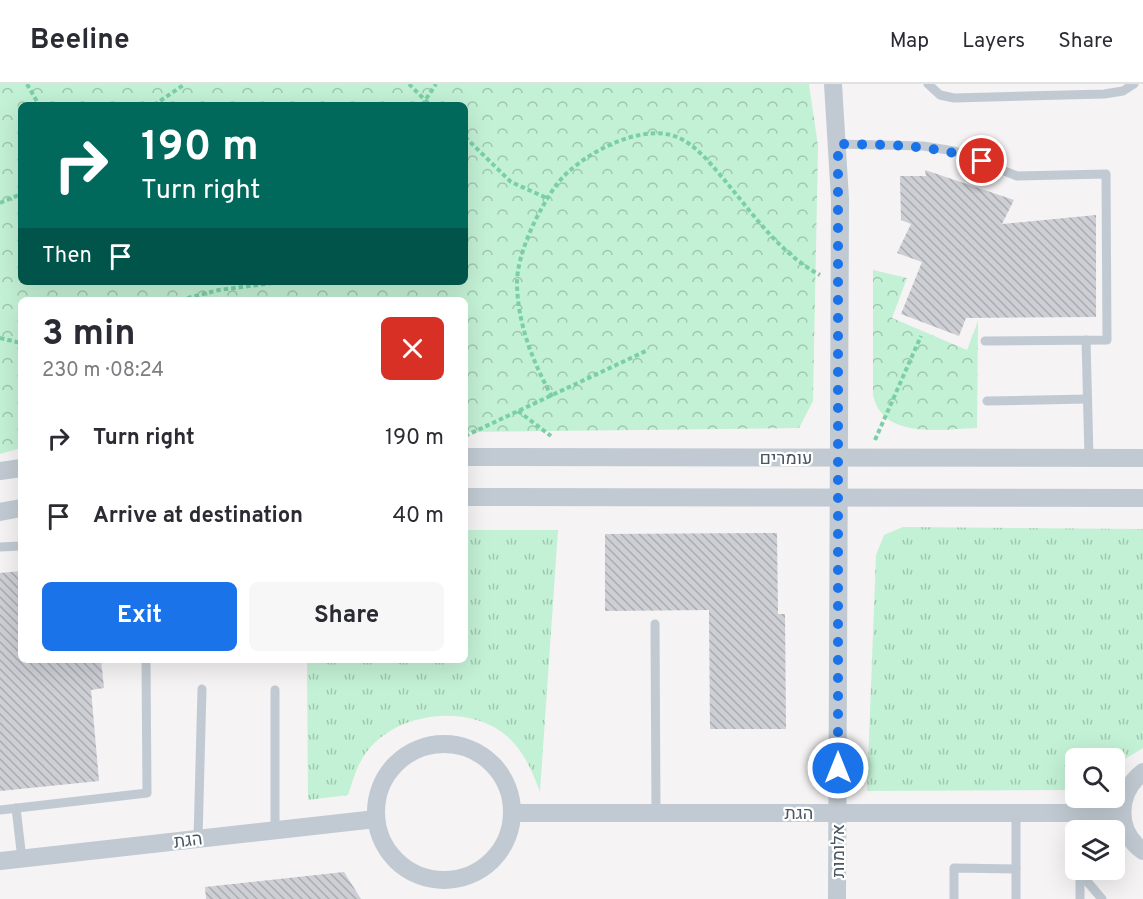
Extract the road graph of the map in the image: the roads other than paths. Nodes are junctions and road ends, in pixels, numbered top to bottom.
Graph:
1 (832, 84) edge
2 (927, 84) edge
3 (1134, 84) edge
4 (991, 86) dead end
5 (996, 97) junction
6 (838, 144) junction
7 (986, 340) dead end
8 (1086, 340) junction
9 (1088, 399) junction
10 (987, 401) dead end
11 (468, 457) edge
12 (838, 458) junction
13 (1089, 458) junction
14 (1143, 458) edge
15 (18, 468) edge
16 (0, 471) edge
17 (468, 497) edge
18 (838, 498) junction
19 (1143, 498) edge
20 (18, 509) edge
21 (0, 512) edge
22 (18, 546) edge
23 (0, 548) edge
24 (655, 624) dead end
25 (146, 663) edge
26 (202, 689) dead end
27 (275, 690) dead end
28 (1143, 772) edge
29 (16, 808) junction
30 (0, 810) edge
31 (512, 813) junction
32 (656, 813) junction
33 (838, 813) junction
34 (1016, 813) junction
35 (1122, 813) junction
36 (376, 819) junction
37 (275, 830) junction
38 (198, 839) junction
39 (1143, 852) edge
40 (22, 859) junction
41 (0, 861) edge
42 (1016, 869) junction
43 (837, 899) edge
44 (954, 899) edge
45 (1016, 899) edge
46 (1080, 899) edge
47 (1102, 899) edge

1 - 6 street, אלומות
2 - 5 lane
3 - 5 lane
4 - 5 lane
6 - 8 lane
6 - 12 street, אלומות
7 - 8 lane
8 - 9 lane
9 - 10 lane
9 - 13 lane
11 - 12 street, עומרים
12 - 13 street, עומרים
12 - 18 street, אלומות
13 - 14 street, עומרים
15 - 16 street
17 - 18 street
18 - 19 street
18 - 33 street, אלומות
20 - 21 street
22 - 23 lane
24 - 32 lane
25 - 29 lane
26 - 38 lane
27 - 37 lane
28 - 35 street
29 - 30 lane
29 - 40 lane
31 - 32 street, הגת
31 - 36 street
31 - 36 street
32 - 33 street, הגת
33 - 34 street, הגת
33 - 43 street, אלומות
34 - 35 street, הגת
34 - 42 lane
35 - 39 street
36 - 37 street, הגת
37 - 38 street, הגת
38 - 40 street, הגת
40 - 41 street, הגת
42 - 44 lane
42 - 45 lane
46 - 47 lane

